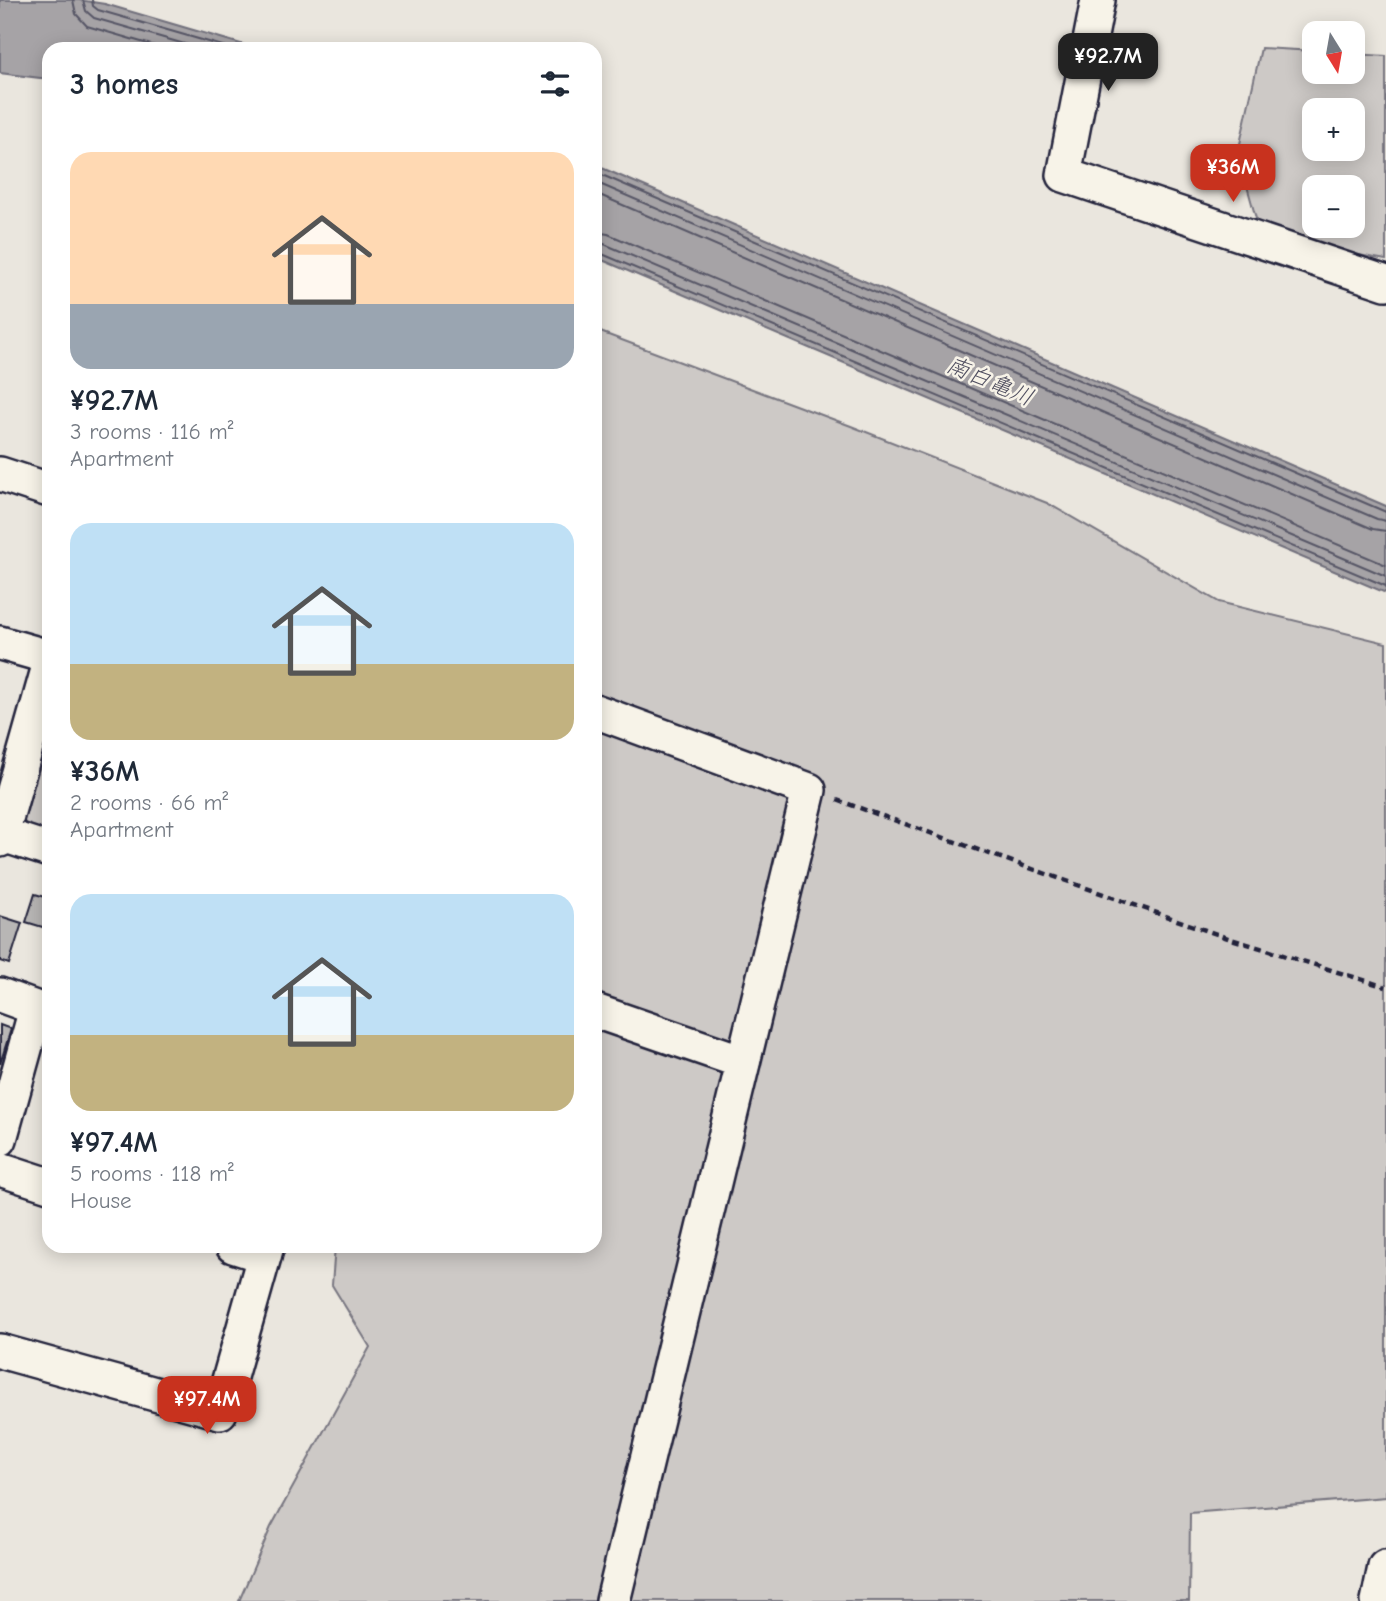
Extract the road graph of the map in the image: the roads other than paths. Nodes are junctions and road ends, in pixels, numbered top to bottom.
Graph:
1 (1098, 0) edge
2 (1386, 283) edge
3 (0, 474) edge
4 (42, 488) edge
5 (0, 643) edge
6 (42, 655) edge
7 (42, 691) edge
8 (602, 713) edge
9 (1, 836) edge
10 (42, 847) edge
11 (0, 995) edge
12 (42, 1011) edge
13 (602, 1013) edge
14 (743, 1062) junction
15 (0, 1139) edge
16 (0, 1169) edge
17 (42, 1183) edge
18 (254, 1253) edge
19 (0, 1351) edge
20 (1385, 1567) edge
21 (613, 1601) edge
22 (1378, 1601) edge

1 - 2 street
3 - 4 street
5 - 6 street
7 - 9 street
8 - 14 street
9 - 10 street
11 - 12 street
12 - 15 street
13 - 14 street
14 - 21 street
16 - 17 street
18 - 19 street
20 - 22 street

